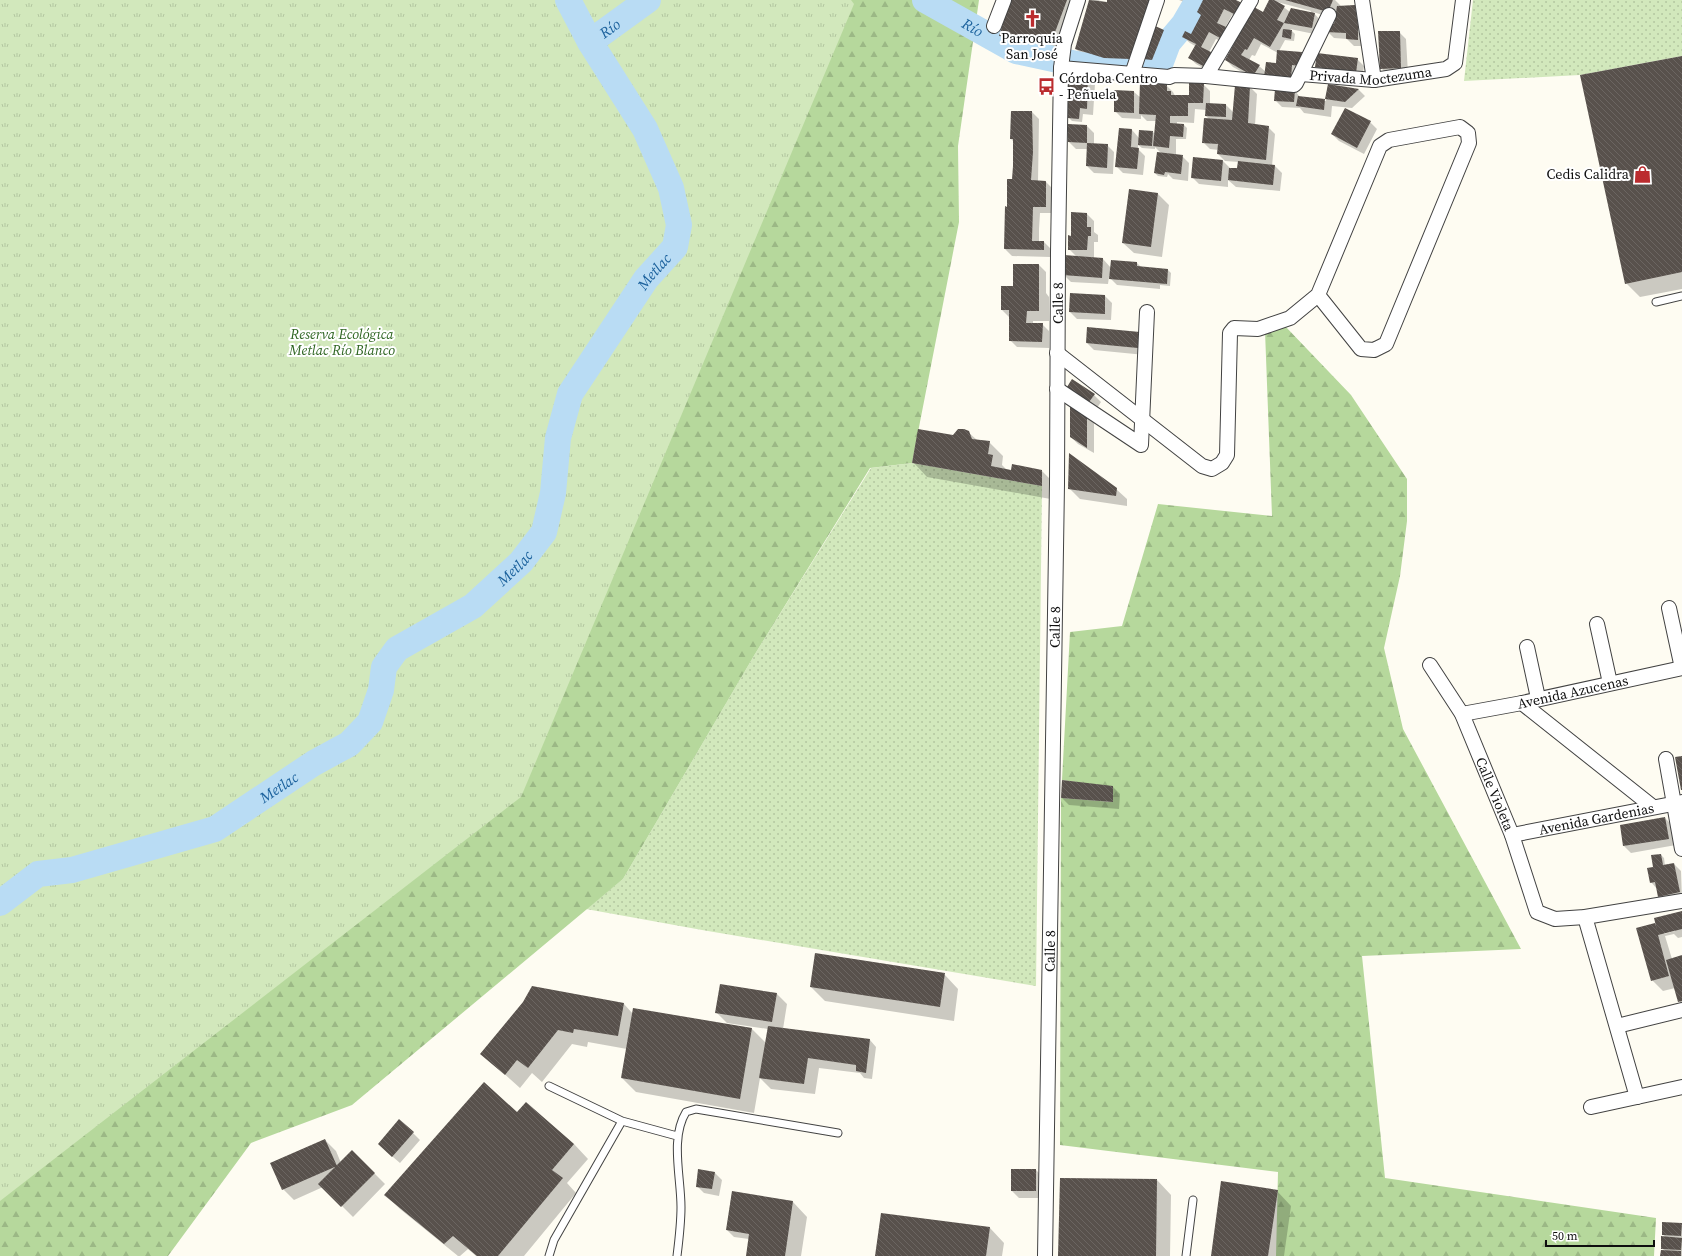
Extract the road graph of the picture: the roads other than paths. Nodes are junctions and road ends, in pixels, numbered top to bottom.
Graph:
1 (1004, 0) edge
2 (1078, 0) edge
3 (1157, 0) edge
4 (1251, 0) edge
5 (1362, 0) edge
6 (1463, 0) edge
7 (1329, 15) dead end
8 (994, 26) dead end
9 (1061, 68) junction
10 (1132, 74) junction
11 (1301, 74) junction
12 (1206, 76) junction
13 (1374, 80) junction
14 (1318, 295) junction
15 (1682, 296) edge
16 (1656, 302) dead end
17 (1147, 312) dead end
18 (1057, 353) junction
19 (1057, 389) junction
20 (1143, 420) junction
21 (1669, 608) dead end
22 (1597, 624) dead end
23 (1527, 647) dead end
24 (1430, 665) dead end
25 (1682, 668) edge
26 (1610, 683) junction
27 (1538, 698) junction
28 (1522, 703) junction
29 (1462, 714) junction
30 (1666, 759) dead end
31 (1678, 803) edge
32 (1653, 807) junction
33 (1512, 835) junction
34 (1682, 849) edge
35 (1682, 901) edge
36 (1585, 917) junction
37 (1682, 1010) edge
38 (1617, 1026) junction
39 (549, 1086) dead end
40 (1682, 1087) edge
41 (1637, 1097) junction
42 (1591, 1107) dead end
43 (622, 1121) junction
44 (838, 1133) dead end
45 (677, 1136) junction
46 (1192, 1200) dead end
47 (549, 1256) edge
48 (677, 1256) edge
49 (1045, 1256) edge
50 (1186, 1256) edge

1 - 8 street
2 - 9 street, Calle 8
3 - 10 street
4 - 12 street
5 - 13 street
6 - 13 street, Privada Moctezuma
7 - 11 street, Privada Moctezuma
9 - 10 street
9 - 18 street, Calle 8
10 - 12 street
11 - 12 street
11 - 13 street, Privada Moctezuma
14 - 14 street
14 - 20 street
15 - 16 lane
17 - 20 street
18 - 19 street, Calle 8
18 - 20 street
19 - 20 street
19 - 49 street, Calle 8
21 - 25 street
22 - 26 street
23 - 27 street
24 - 29 street, Calle Violeta
25 - 26 street, Avenida Azucenas
26 - 27 street, Avenida Azucenas
27 - 28 street, Avenida Azucenas
28 - 29 street, Avenida Azucenas
28 - 32 street
29 - 33 street, Calle Violeta
30 - 31 street
31 - 32 street, Avenida Gardenias
31 - 34 street
32 - 33 street, Avenida Gardenias
33 - 36 street, Calle Violeta
35 - 36 street
36 - 38 street
37 - 38 street
38 - 41 street
39 - 43 lane
40 - 41 street
41 - 42 street
43 - 45 lane
43 - 47 lane
44 - 45 lane
45 - 48 lane
46 - 50 lane

